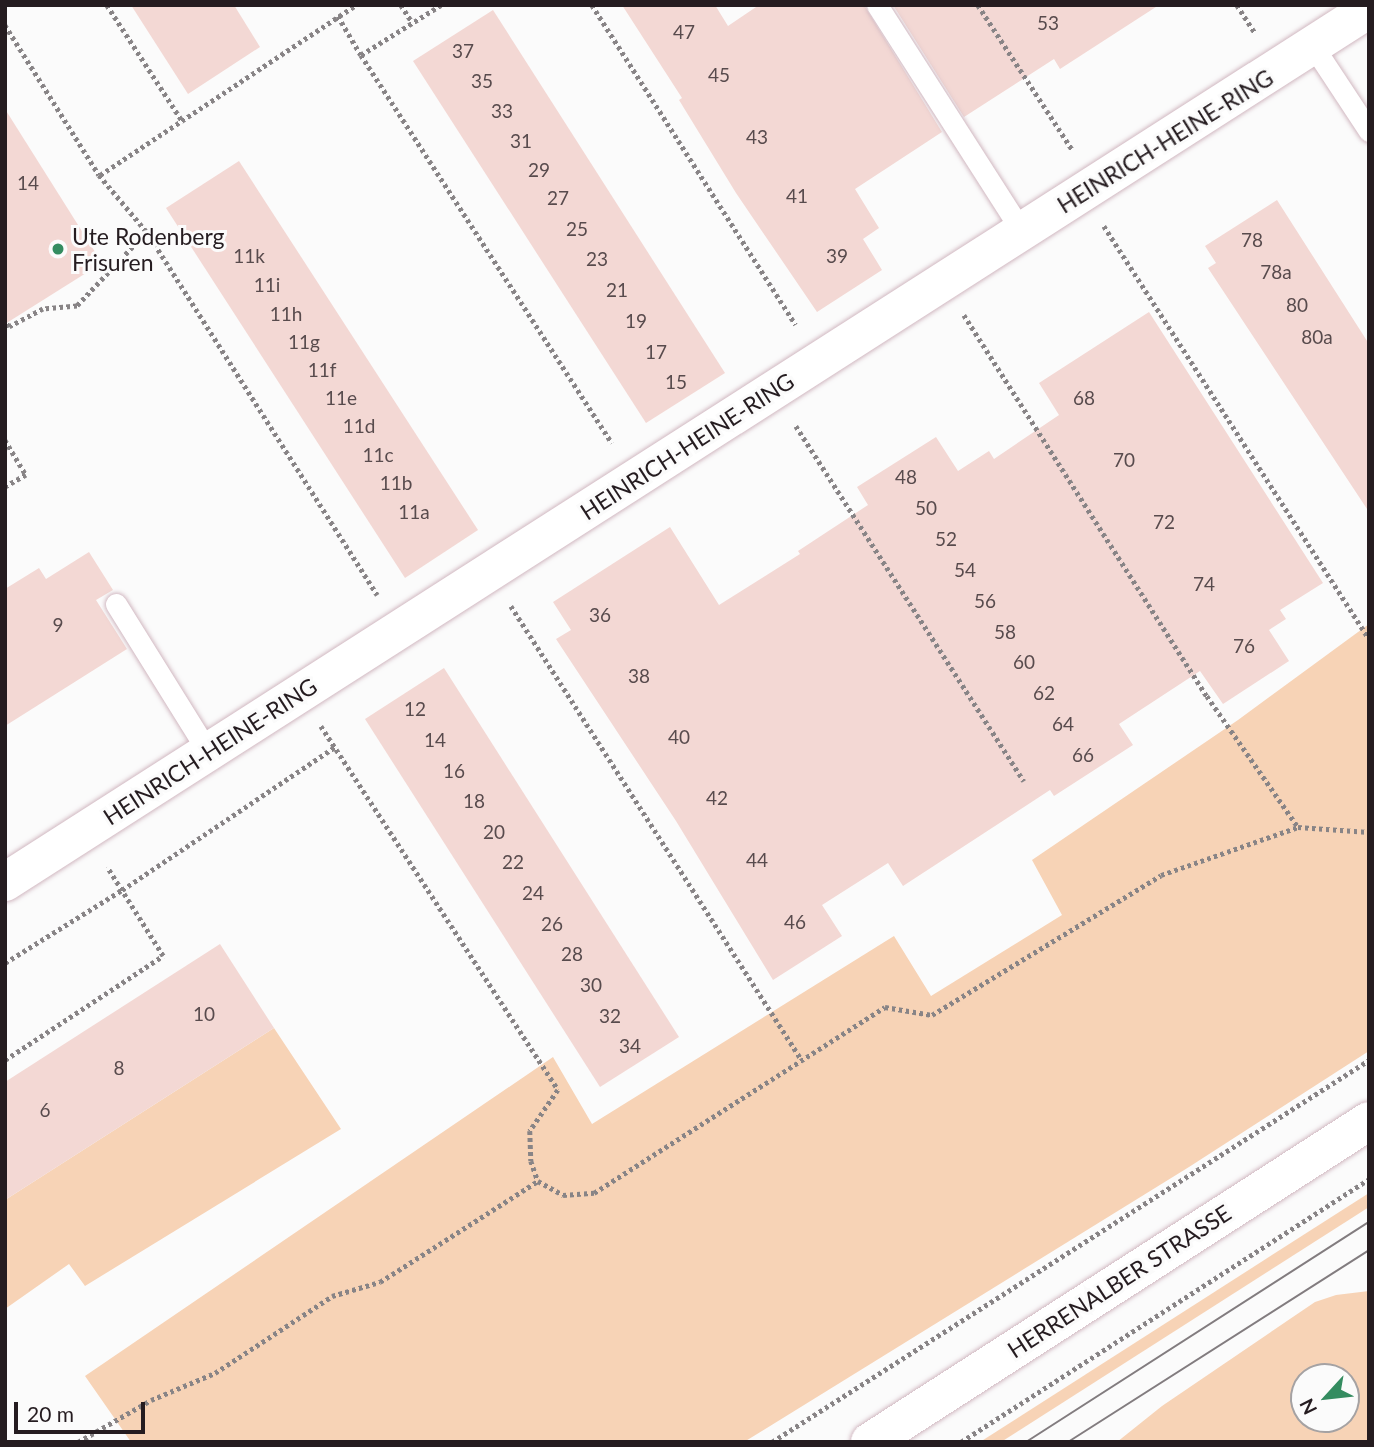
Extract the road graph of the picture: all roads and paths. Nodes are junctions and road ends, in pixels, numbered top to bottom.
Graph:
1 (107, 5) edge
2 (356, 5) edge
3 (401, 5) edge
4 (441, 5) edge
5 (592, 5) edge
6 (877, 5) edge
7 (978, 5) edge
8 (1369, 9) edge
9 (338, 16) junction
10 (412, 22) junction
11 (5, 25) edge
12 (1313, 46) junction
13 (361, 55) junction
14 (183, 122) junction
15 (1369, 131) edge
16 (99, 175) junction
17 (1084, 194) junction
18 (147, 232) junction
19 (1022, 232) junction
20 (942, 281) junction
21 (5, 322) edge
22 (819, 361) junction
23 (774, 390) junction
24 (601, 427) dead end
25 (5, 440) edge
26 (5, 487) edge
27 (116, 604) dead end
28 (513, 609) dead end
29 (399, 631) junction
30 (1369, 638) edge
31 (300, 693) junction
32 (335, 747) junction
33 (208, 752) junction
34 (1024, 781) dead end
35 (1298, 827) junction
36 (1369, 832) edge
37 (5, 882) edge
38 (122, 890) junction
39 (5, 963) edge
40 (801, 1059) junction
41 (5, 1060) edge
42 (1369, 1060) edge
43 (1369, 1121) edge
44 (1369, 1179) edge
45 (538, 1181) junction
46 (78, 1442) edge
47 (772, 1442) edge
48 (870, 1442) edge
49 (961, 1442) edge

1 - 14 path
2 - 9 path
3 - 10 path
4 - 10 path
5 - 22 path
6 - 19 lane
7 - 17 path
8 - 12 street, HEINRICH-HEINE-RING
9 - 13 path
9 - 14 path
10 - 13 path
11 - 16 path
12 - 15 lane
12 - 17 street, HEINRICH-HEINE-RING
13 - 24 path
14 - 16 path
16 - 18 path
17 - 19 street, HEINRICH-HEINE-RING
17 - 30 path
18 - 21 path
18 - 29 path
19 - 20 street, HEINRICH-HEINE-RING
20 - 22 street, HEINRICH-HEINE-RING
20 - 35 path
22 - 23 street, HEINRICH-HEINE-RING
23 - 29 street, HEINRICH-HEINE-RING
23 - 34 path
25 - 26 path
27 - 33 lane
28 - 40 path
29 - 31 street, HEINRICH-HEINE-RING
31 - 32 path
31 - 33 street, HEINRICH-HEINE-RING
32 - 38 path
32 - 45 path
33 - 37 street, HEINRICH-HEINE-RING
35 - 36 path
35 - 40 path
38 - 39 path
38 - 41 path
40 - 45 path
42 - 47 path
43 - 48 street, HERRENALBER STRASSE
44 - 49 path
45 - 46 path

